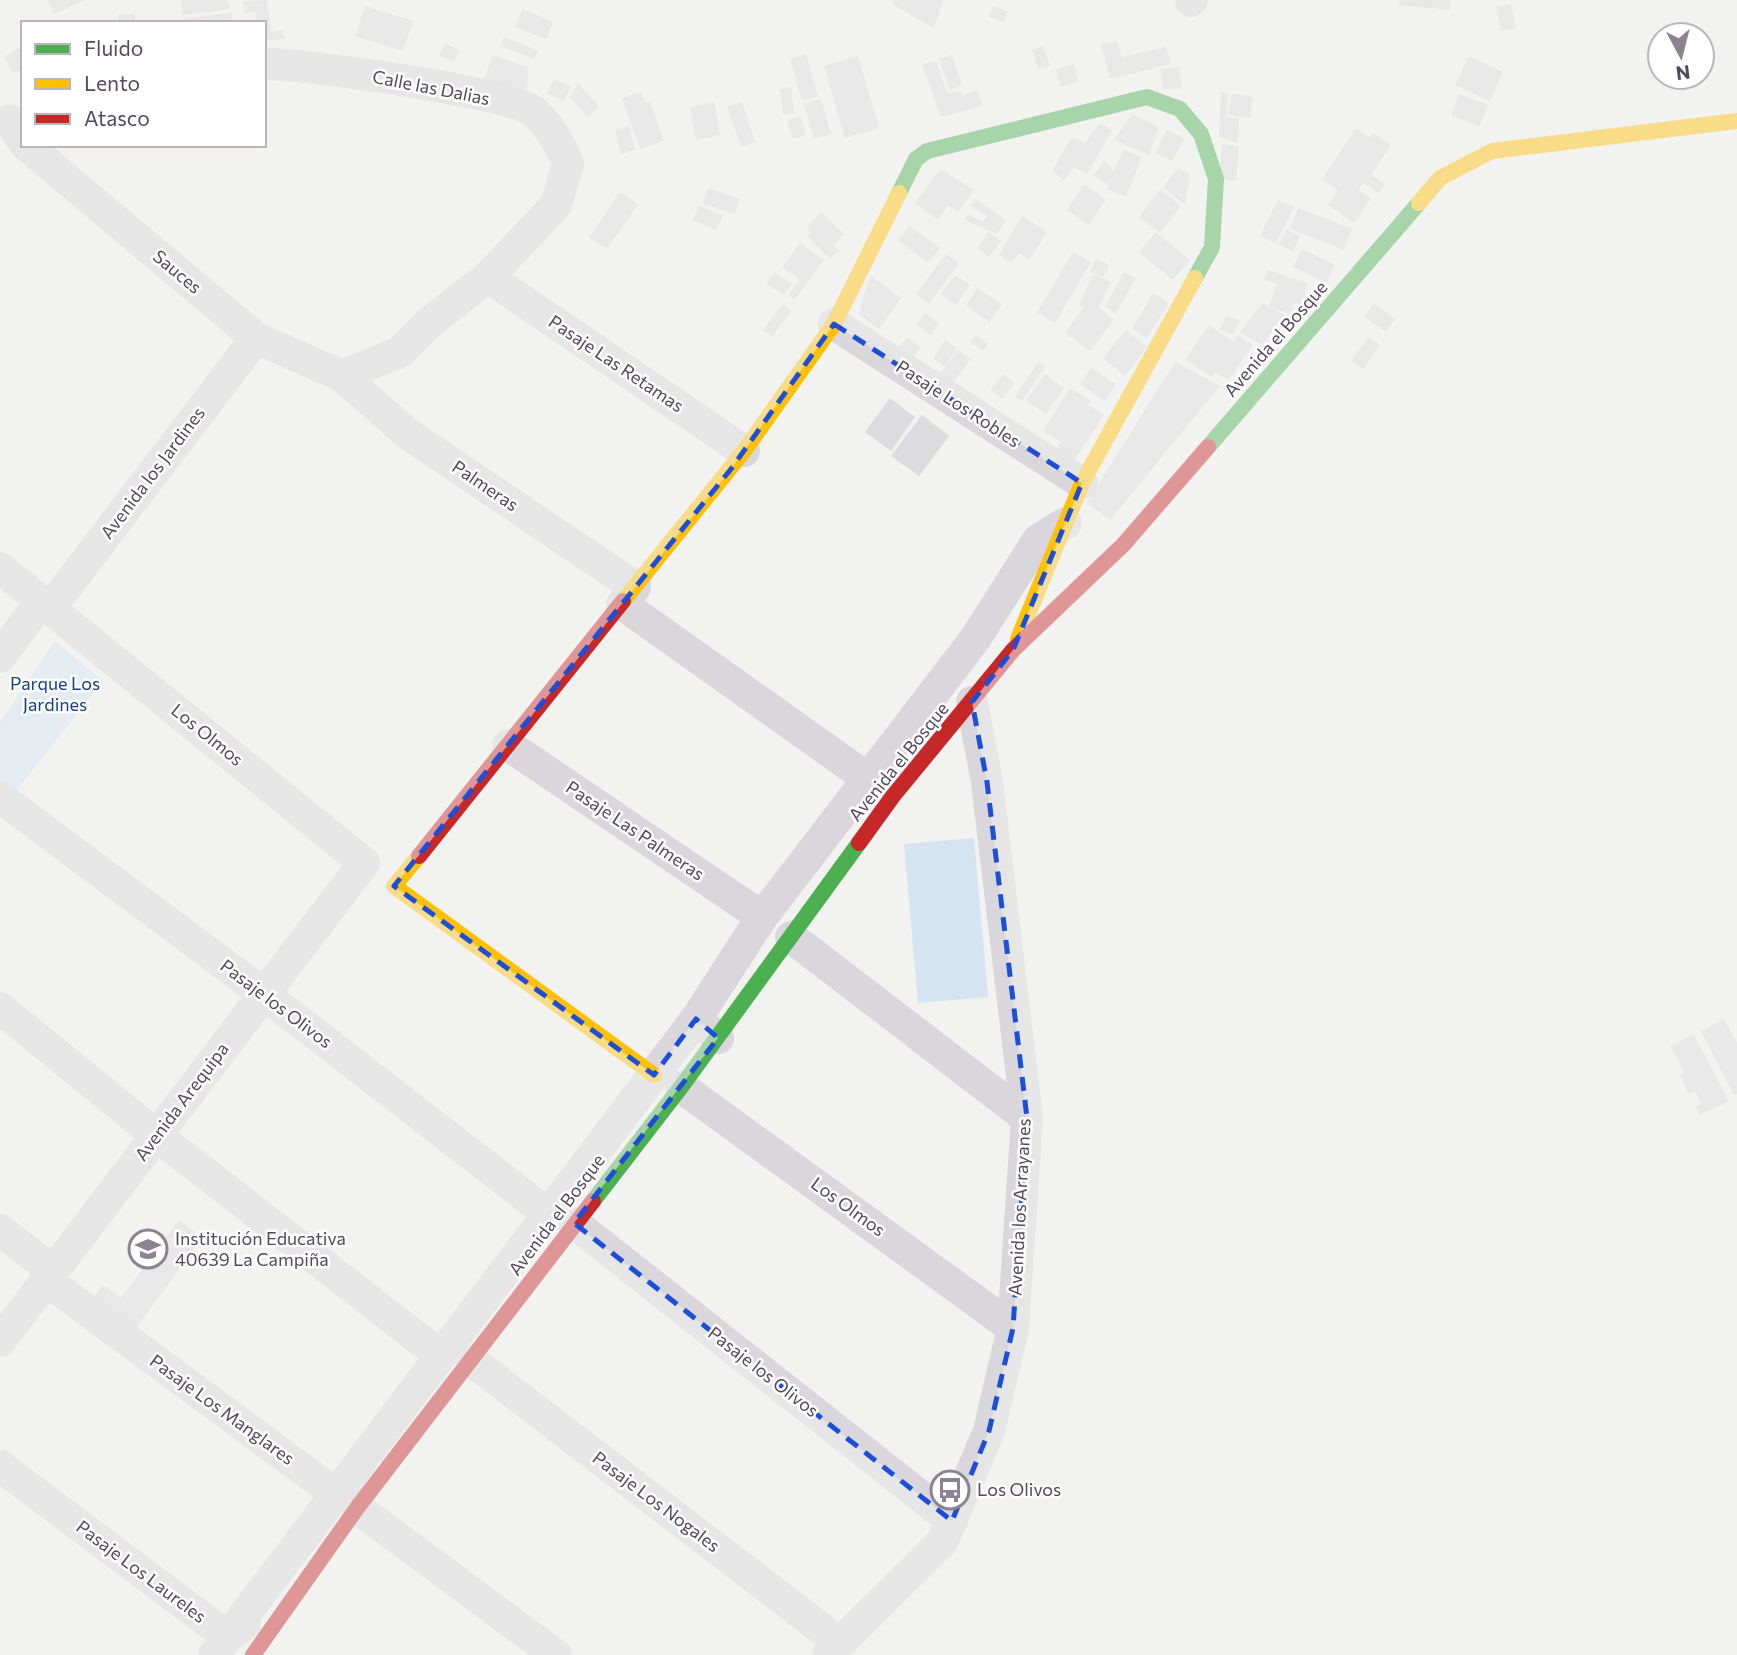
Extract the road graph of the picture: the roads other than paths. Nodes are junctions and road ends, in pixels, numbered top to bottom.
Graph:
1 (266, 64) edge
2 (1737, 121) edge
3 (37, 147) edge
4 (488, 277) junction
5 (834, 324) junction
6 (256, 338) junction
7 (342, 376) junction
8 (744, 451) junction
9 (1082, 483) junction
10 (1066, 523) junction
11 (0, 569) edge
12 (628, 596) junction
13 (46, 604) junction
14 (1013, 650) junction
15 (0, 657) edge
16 (972, 702) junction
17 (508, 746) junction
18 (867, 778) junction
19 (0, 797) edge
20 (364, 863) joint
21 (762, 917) junction
22 (791, 937) junction
23 (264, 994) junction
24 (0, 1008) edge
25 (707, 1029) junction
26 (667, 1081) junction
27 (1027, 1118) junction
28 (156, 1135) junction
29 (561, 1219) junction
30 (0, 1230) edge
31 (50, 1276) junction
32 (1013, 1328) junction
33 (0, 1341) edge
34 (441, 1356) junction
35 (472, 1362) junction
36 (392, 1465) joint
37 (0, 1466) edge
38 (347, 1501) junction
39 (952, 1521) junction
40 (282, 1614) junction
41 (221, 1646) edge
42 (834, 1649) edge
43 (253, 1655) edge
44 (556, 1655) edge

1 - 4 street, Calle las Dalias
2 - 14 street, Avenida el Bosque
3 - 6 street, Sauces
4 - 7 street
4 - 8 street, Pasaje Las Retamas
5 - 8 street
5 - 9 street, Pasaje Los Robles
5 - 9 street
6 - 7 street, Sauces
6 - 13 street, Avenida los Jardines
7 - 12 street, Palmeras
8 - 12 street
9 - 10 street
10 - 14 street
10 - 18 street
11 - 13 street, Los Olmos
12 - 17 street
12 - 18 street, Palmeras
13 - 15 street, Avenida los Jardines
13 - 20 street, Los Olmos
14 - 16 street, Avenida el Bosque
16 - 22 street, Avenida el Bosque
16 - 27 street, Avenida los Arrayanes
17 - 21 street, Pasaje Las Palmeras
17 - 26 street, Los Olmos
18 - 21 street
19 - 23 street, Pasaje los Olivos
20 - 23 street, Avenida Arequipa
21 - 25 street
22 - 25 street, Avenida el Bosque
22 - 27 street
23 - 28 street, Avenida Arequipa
23 - 29 street, Pasaje los Olivos
24 - 28 street
25 - 26 street
26 - 29 street
26 - 32 street, Los Olmos
27 - 32 street, Avenida los Arrayanes
28 - 31 street, Avenida Arequipa
28 - 34 street
29 - 34 street
29 - 35 street, Avenida el Bosque
29 - 39 street, Pasaje los Olivos
30 - 31 street, Pasaje Los Manglares
31 - 33 street, Avenida Arequipa
31 - 38 street, Pasaje Los Manglares
32 - 39 street, Avenida los Arrayanes
34 - 38 street
35 - 36 street, Avenida el Bosque
35 - 42 street, Pasaje Los Nogales
36 - 38 street
37 - 41 street, Pasaje Los Laureles
38 - 40 street
38 - 41 street
38 - 44 street, Pasaje Los Manglares
39 - 42 street, Avenida los Arrayanes
40 - 41 street
40 - 43 street

